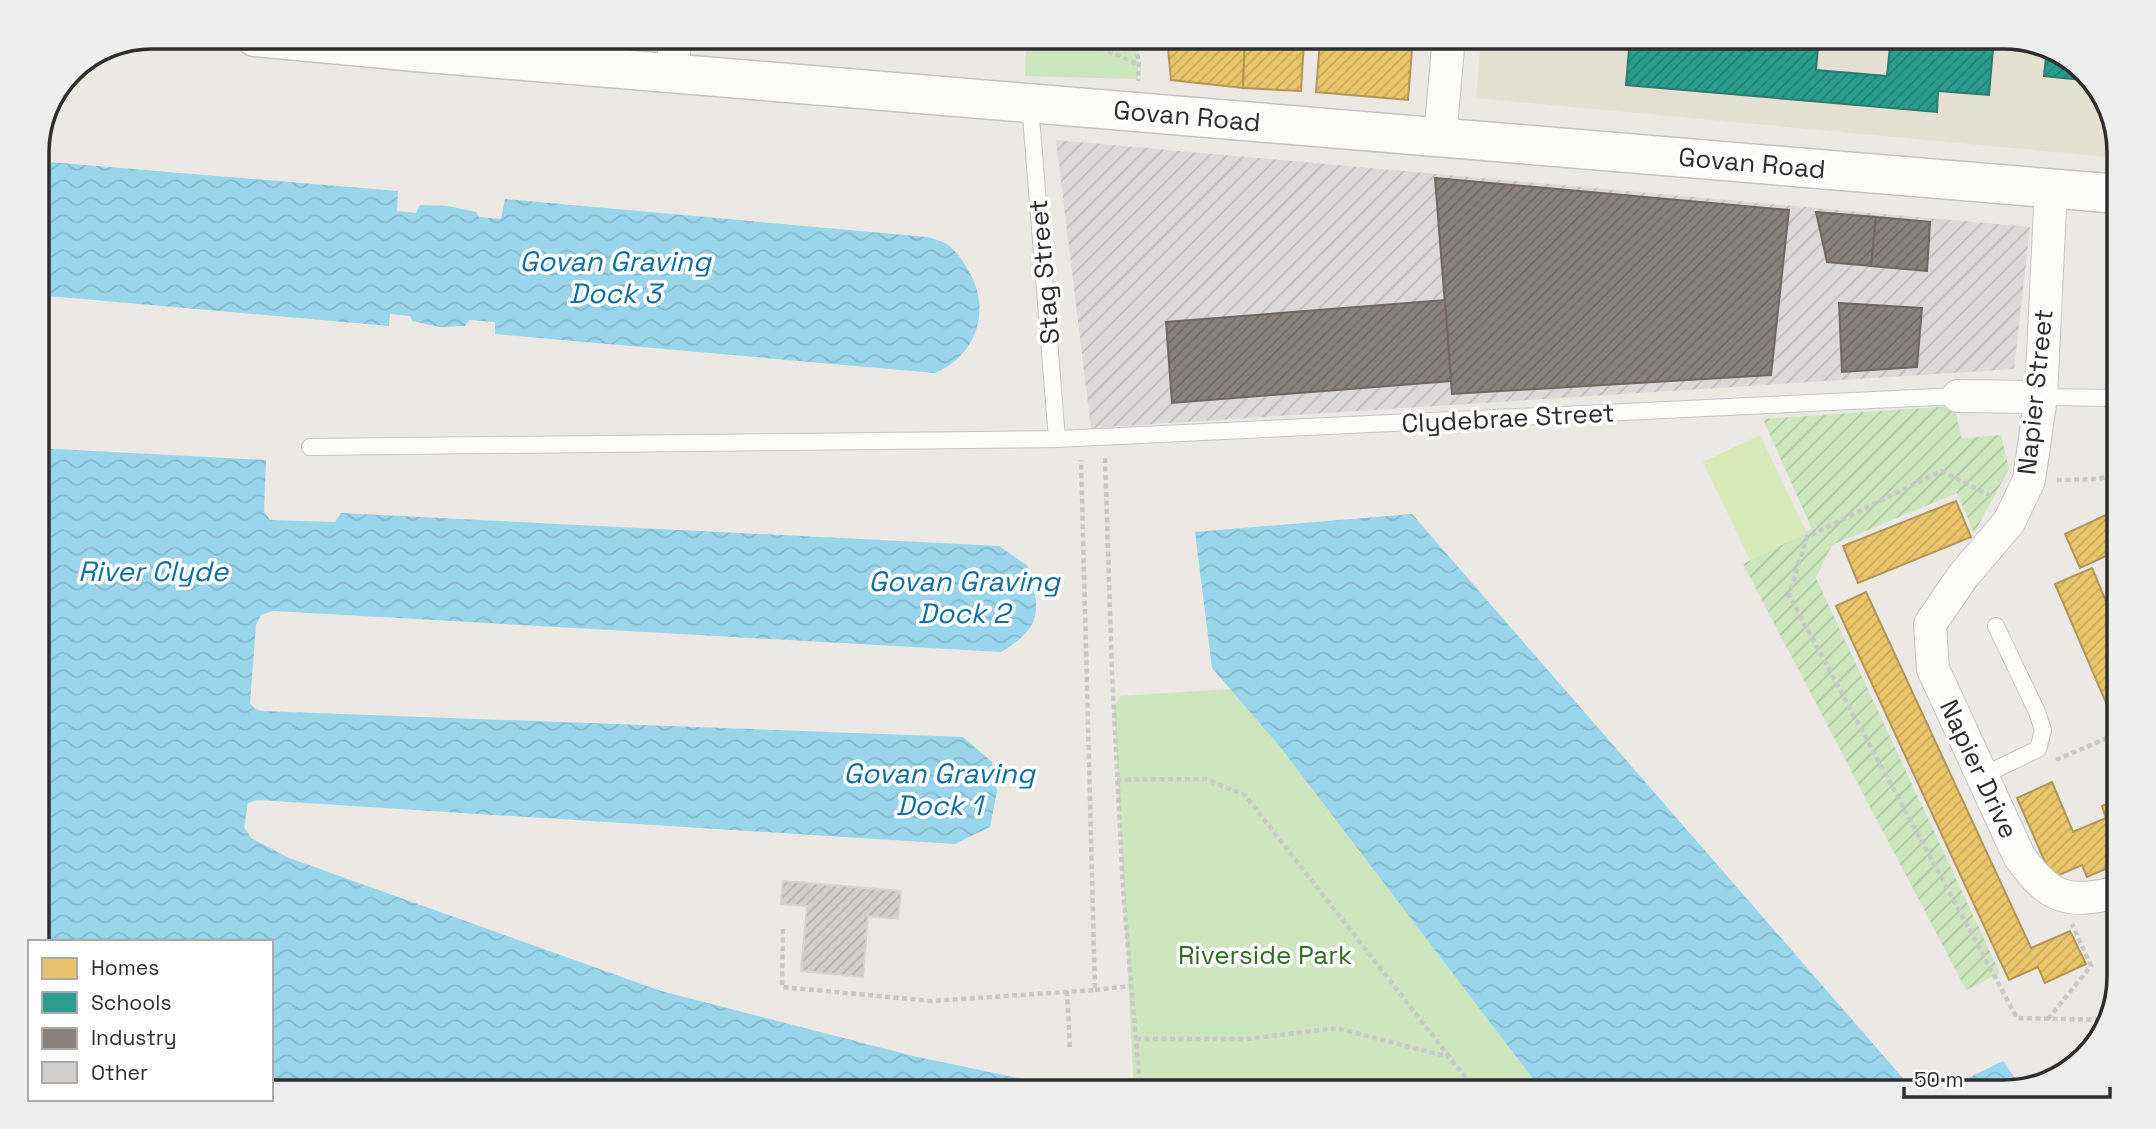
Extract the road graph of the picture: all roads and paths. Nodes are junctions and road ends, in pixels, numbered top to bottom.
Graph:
1 (534, 49) edge
2 (1104, 49) edge
3 (1137, 49) edge
4 (1448, 49) edge
5 (674, 55) edge
6 (1139, 65) junction
7 (1030, 104) junction
8 (1138, 111) junction
9 (1440, 137) junction
10 (2051, 187) junction
11 (2107, 193) edge
12 (1958, 396) joint
13 (2040, 397) junction
14 (2107, 398) edge
15 (1105, 437) junction
16 (1080, 438) junction
17 (1057, 439) junction
18 (310, 447) dead end
19 (2107, 477) edge
20 (2029, 480) junction
21 (2016, 508) junction
22 (1963, 576) joint
23 (1996, 626) dead end
24 (1982, 776) junction
25 (1118, 780) junction
26 (2054, 893) junction
27 (2107, 895) edge
28 (783, 929) dead end
29 (1131, 986) junction
30 (1095, 990) junction
31 (1067, 992) junction
32 (2048, 1019) junction
33 (2097, 1020) edge
34 (1136, 1038) junction
35 (1070, 1049) dead end
36 (1450, 1058) junction
37 (1139, 1074) dead end
38 (1467, 1080) edge

1 - 5 street, Govan Road
2 - 6 path
3 - 6 path
4 - 9 street
5 - 7 street, Govan Road
6 - 8 path
7 - 8 street, Govan Road
7 - 17 lane, Stag Street
8 - 9 street, Govan Road
9 - 10 street, Govan Road
10 - 11 street, Govan Road
10 - 13 street, Napier Street
12 - 13 street
12 - 15 lane, Clydebrae Street
13 - 14 lane
13 - 20 street, Napier Street
15 - 16 lane, Clydebrae Street
15 - 25 path
16 - 17 lane, Clydebrae Street
16 - 30 path
17 - 18 lane, Clydebrae Street
19 - 20 path
20 - 21 street, Napier Street
21 - 22 street, Napier Street
21 - 32 path
22 - 24 street, Napier Drive
23 - 24 lane
24 - 26 street, Napier Drive
25 - 29 path
25 - 36 path
26 - 27 street
26 - 32 path
28 - 31 path
29 - 30 path
29 - 34 path
30 - 31 path
31 - 35 path
32 - 33 path
34 - 36 path
34 - 37 path
36 - 38 path

